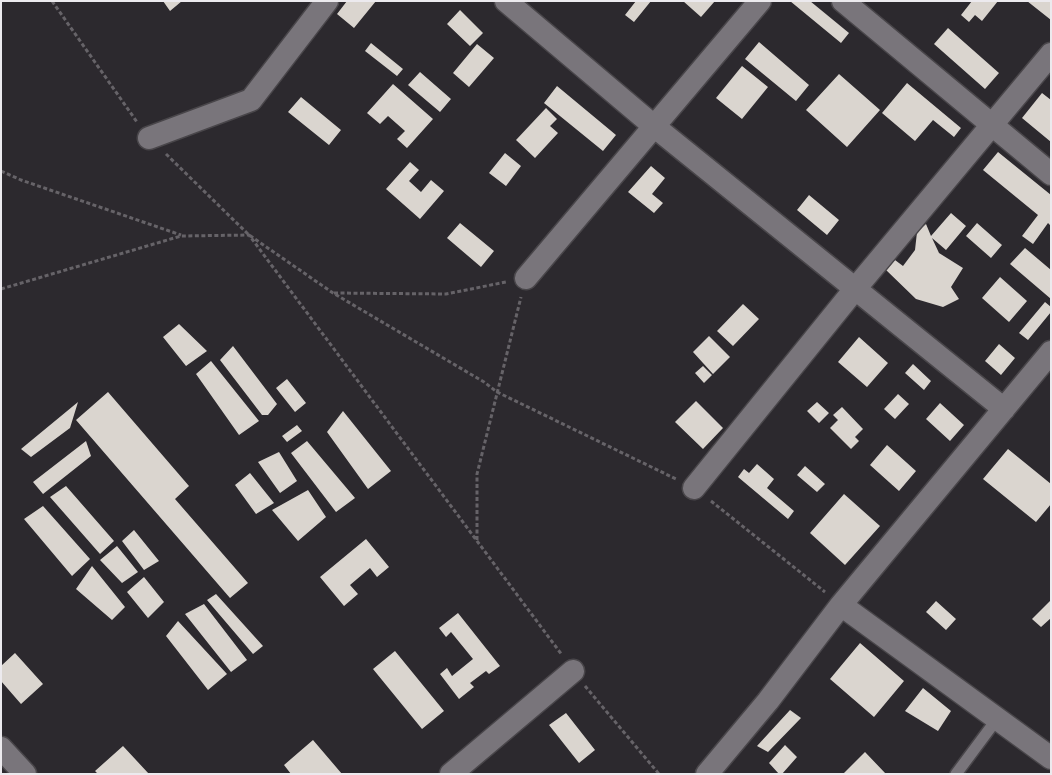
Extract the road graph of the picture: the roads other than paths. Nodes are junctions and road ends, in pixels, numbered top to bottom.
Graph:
1 (328, 1) edge
2 (506, 1) edge
3 (760, 1) edge
4 (843, 1) edge
5 (1051, 54) edge
6 (991, 124) junction
7 (655, 127) junction
8 (149, 138) road end
9 (1051, 174) edge
10 (526, 278) road end
11 (855, 289) junction
12 (1051, 352) edge
13 (1004, 410) junction
14 (694, 488) road end
15 (841, 605) junction
16 (573, 671) road end
17 (997, 719) junction
18 (1, 748) edge
19 (1051, 758) edge
20 (25, 774) edge
21 (450, 774) edge
22 (707, 774) edge
23 (956, 774) edge

1 - 8 street
2 - 7 street
3 - 7 street
4 - 6 street
5 - 6 street
6 - 9 street
6 - 11 street
7 - 10 street
7 - 11 street
11 - 13 street
11 - 14 street
12 - 13 street
13 - 15 street
15 - 17 street
15 - 22 street
16 - 21 street
17 - 19 street
17 - 23 lane
18 - 20 street

